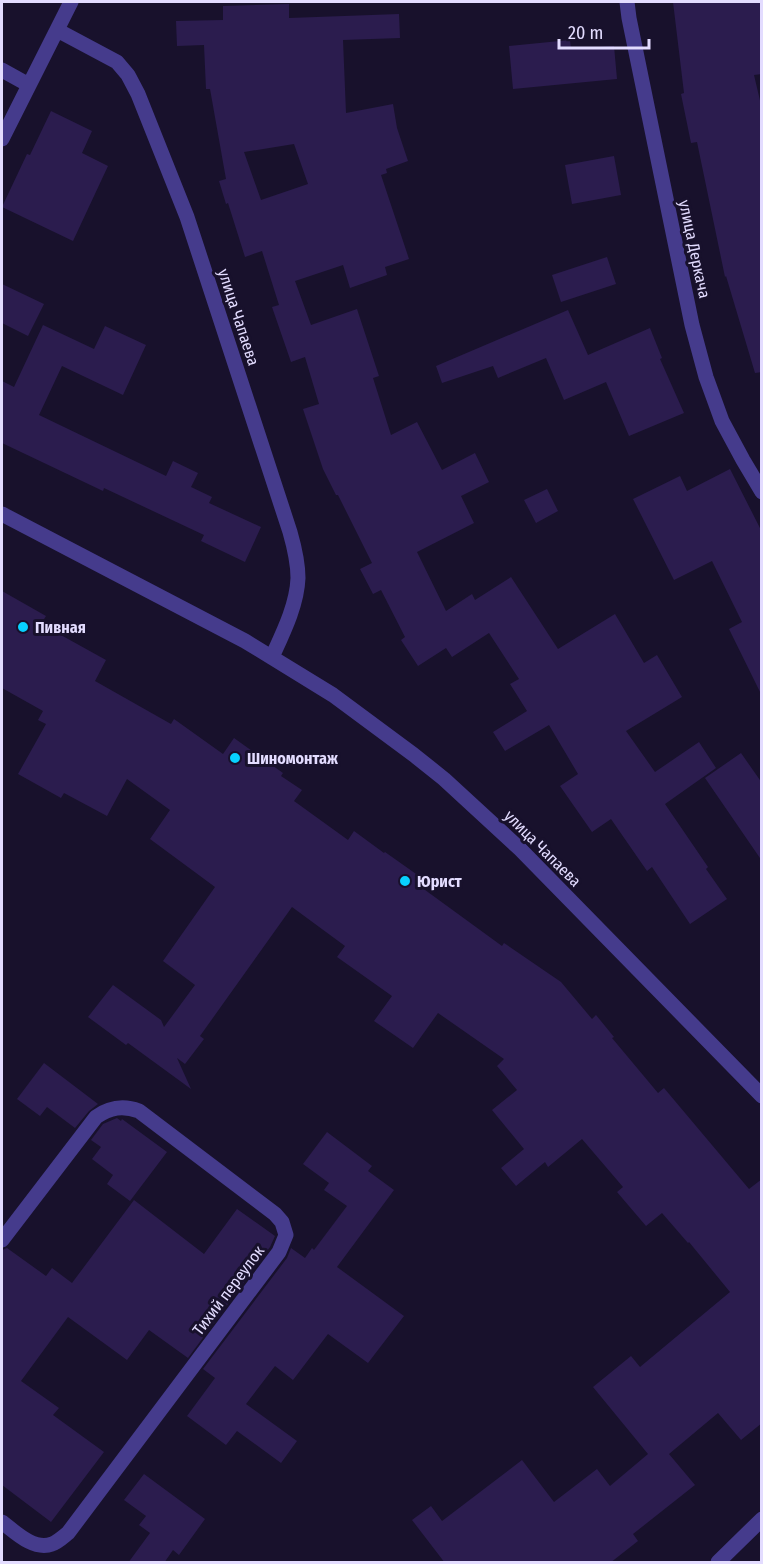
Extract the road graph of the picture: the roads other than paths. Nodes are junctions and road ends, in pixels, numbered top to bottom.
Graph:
1 (71, 2) edge
2 (627, 2) edge
3 (57, 30) junction
4 (2, 70) edge
5 (29, 85) junction
6 (2, 139) edge
7 (762, 492) edge
8 (2, 514) edge
9 (272, 657) junction
10 (762, 1096) edge
11 (2, 1240) edge
12 (762, 1519) edge
13 (2, 1522) edge
14 (718, 1563) edge

1 - 3 street
2 - 7 street, улица Деркача
3 - 5 street
3 - 9 street, улица Чапаева
4 - 5 street
5 - 6 street
8 - 9 street, улица Чапаева
9 - 10 street, улица Чапаева
11 - 13 street, Тихий переулок
12 - 14 street

